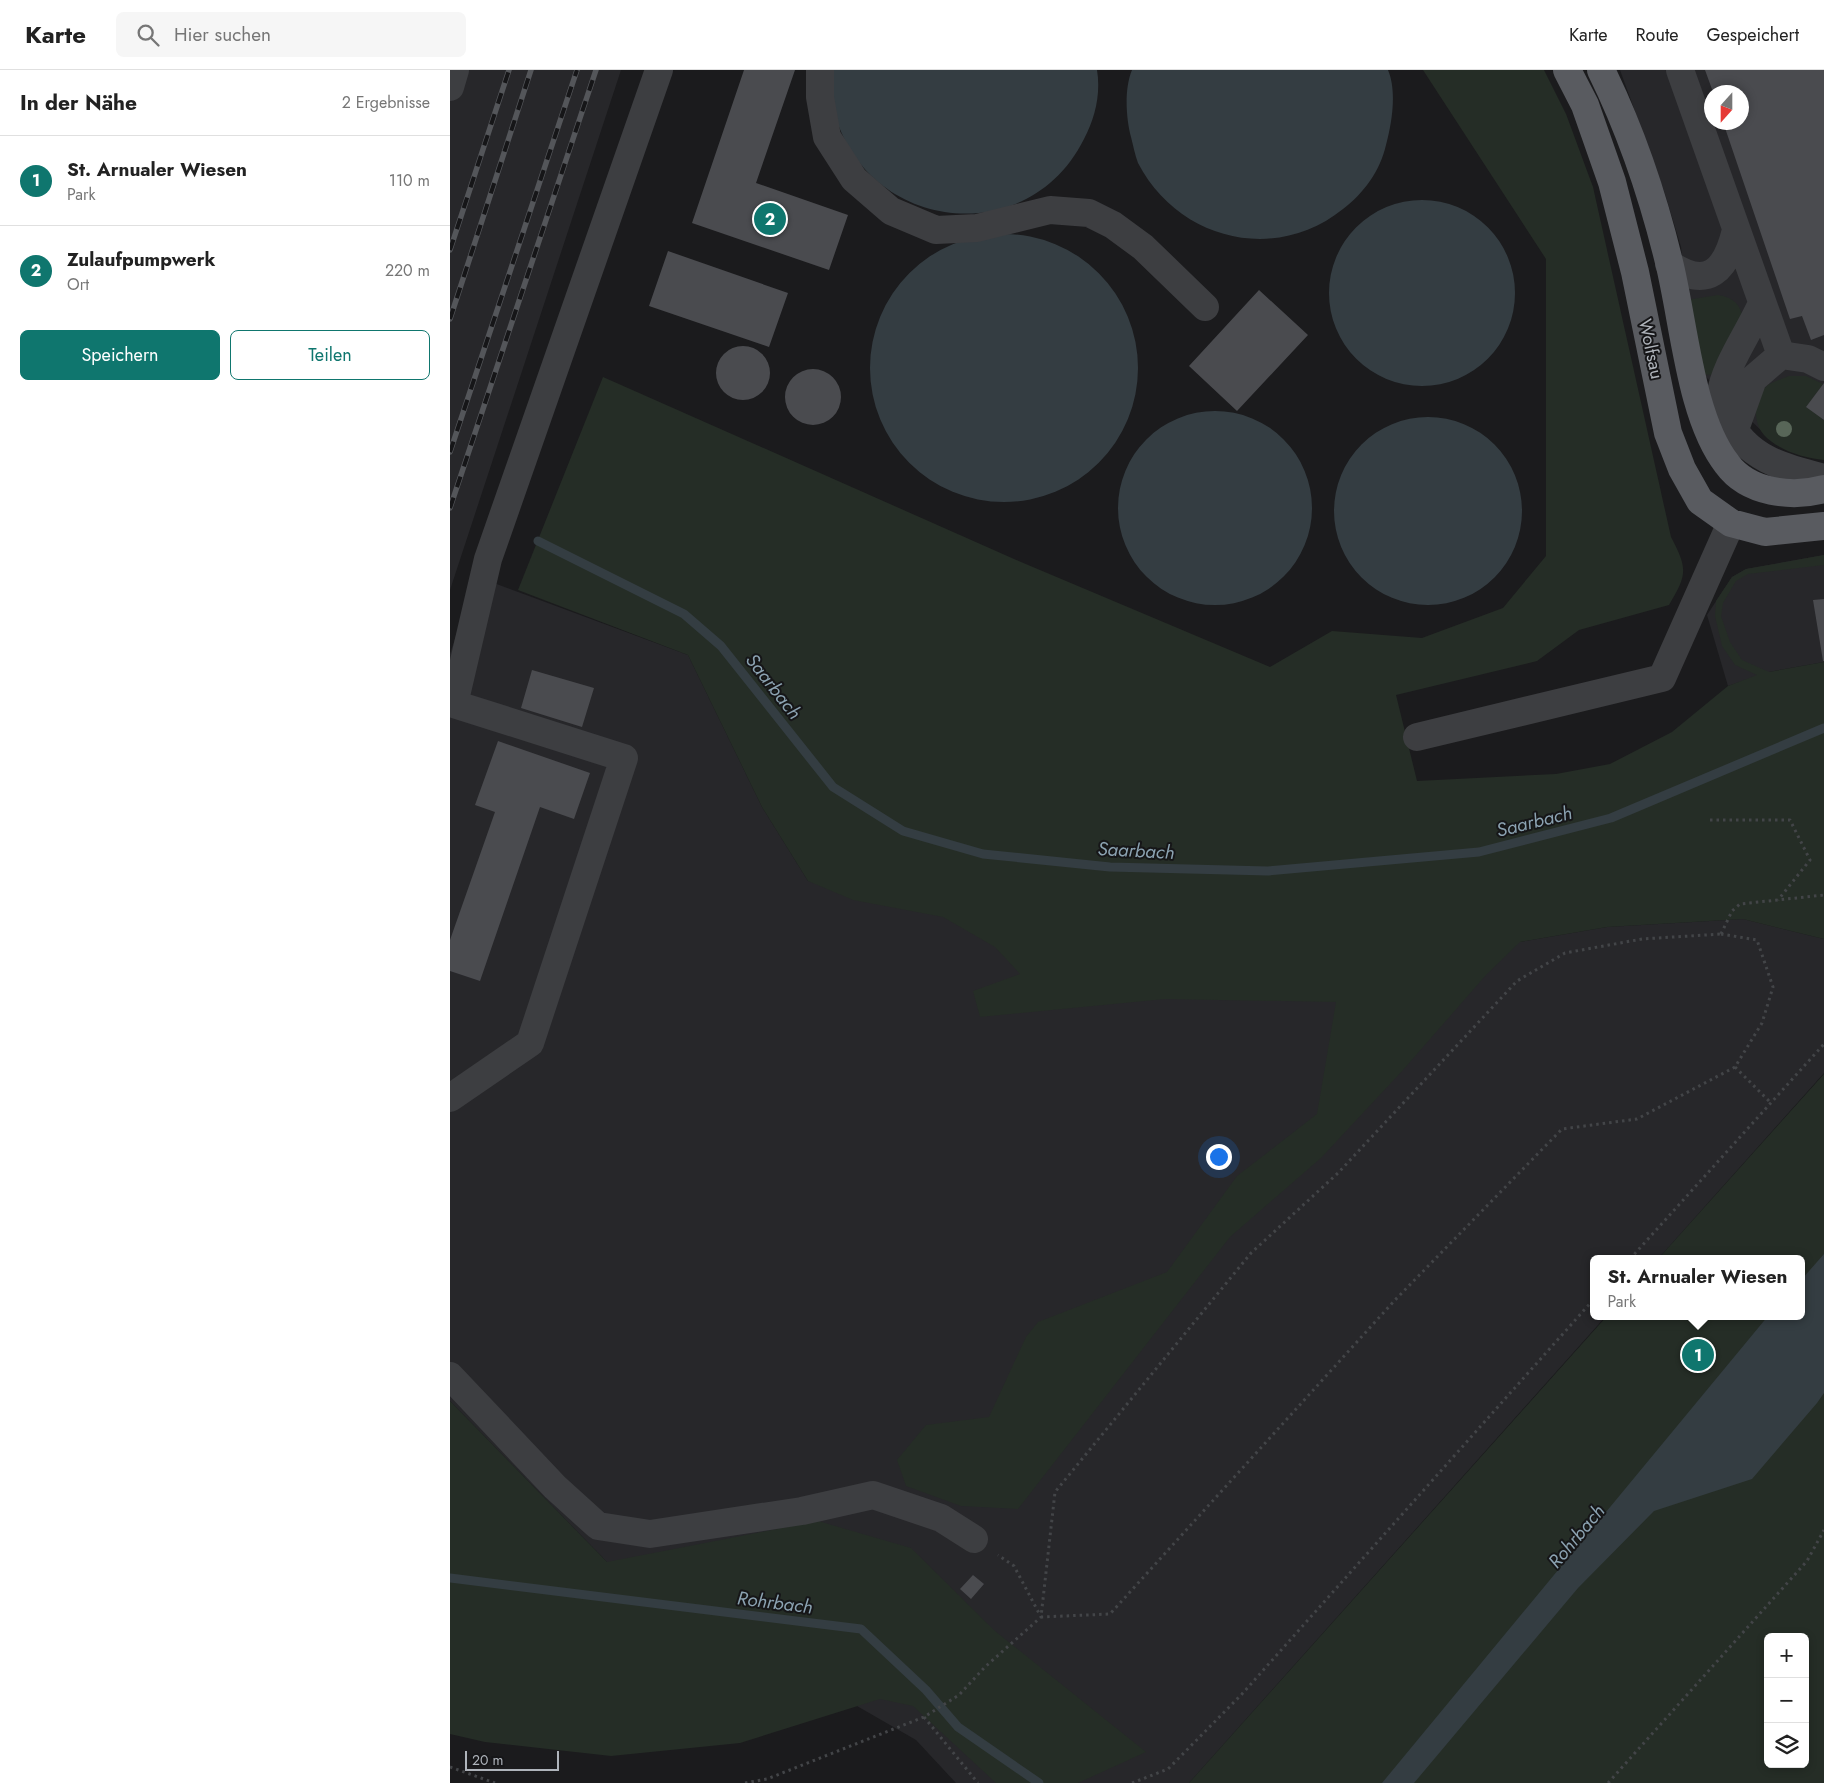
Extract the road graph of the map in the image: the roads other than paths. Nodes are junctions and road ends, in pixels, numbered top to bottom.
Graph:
1 (455, 70) edge
2 (659, 70) edge
3 (820, 70) edge
4 (1567, 70) edge
5 (1601, 70) edge
6 (1680, 70) edge
7 (450, 87) edge
8 (1736, 230) junction
9 (1669, 264) junction
10 (1762, 303) junction
11 (1205, 307) dead end
12 (1781, 355) junction
13 (1824, 367) edge
14 (1734, 432) junction
15 (1824, 478) edge
16 (1824, 489) edge
17 (1731, 523) junction
18 (1824, 526) edge
19 (1417, 737) dead end
20 (450, 1098) edge
21 (450, 1376) edge
22 (974, 1539) road end

1 - 7 lane
2 - 20 lane
3 - 11 lane
4 - 17 main road, Wolfsau
5 - 9 main road, Wolfsau
6 - 8 lane
8 - 9 lane
8 - 10 lane
9 - 16 main road, Wolfsau
10 - 12 lane
10 - 14 lane
12 - 13 lane
12 - 14 lane
14 - 15 lane
17 - 18 main road, Wolfsau
17 - 19 lane
21 - 22 lane

